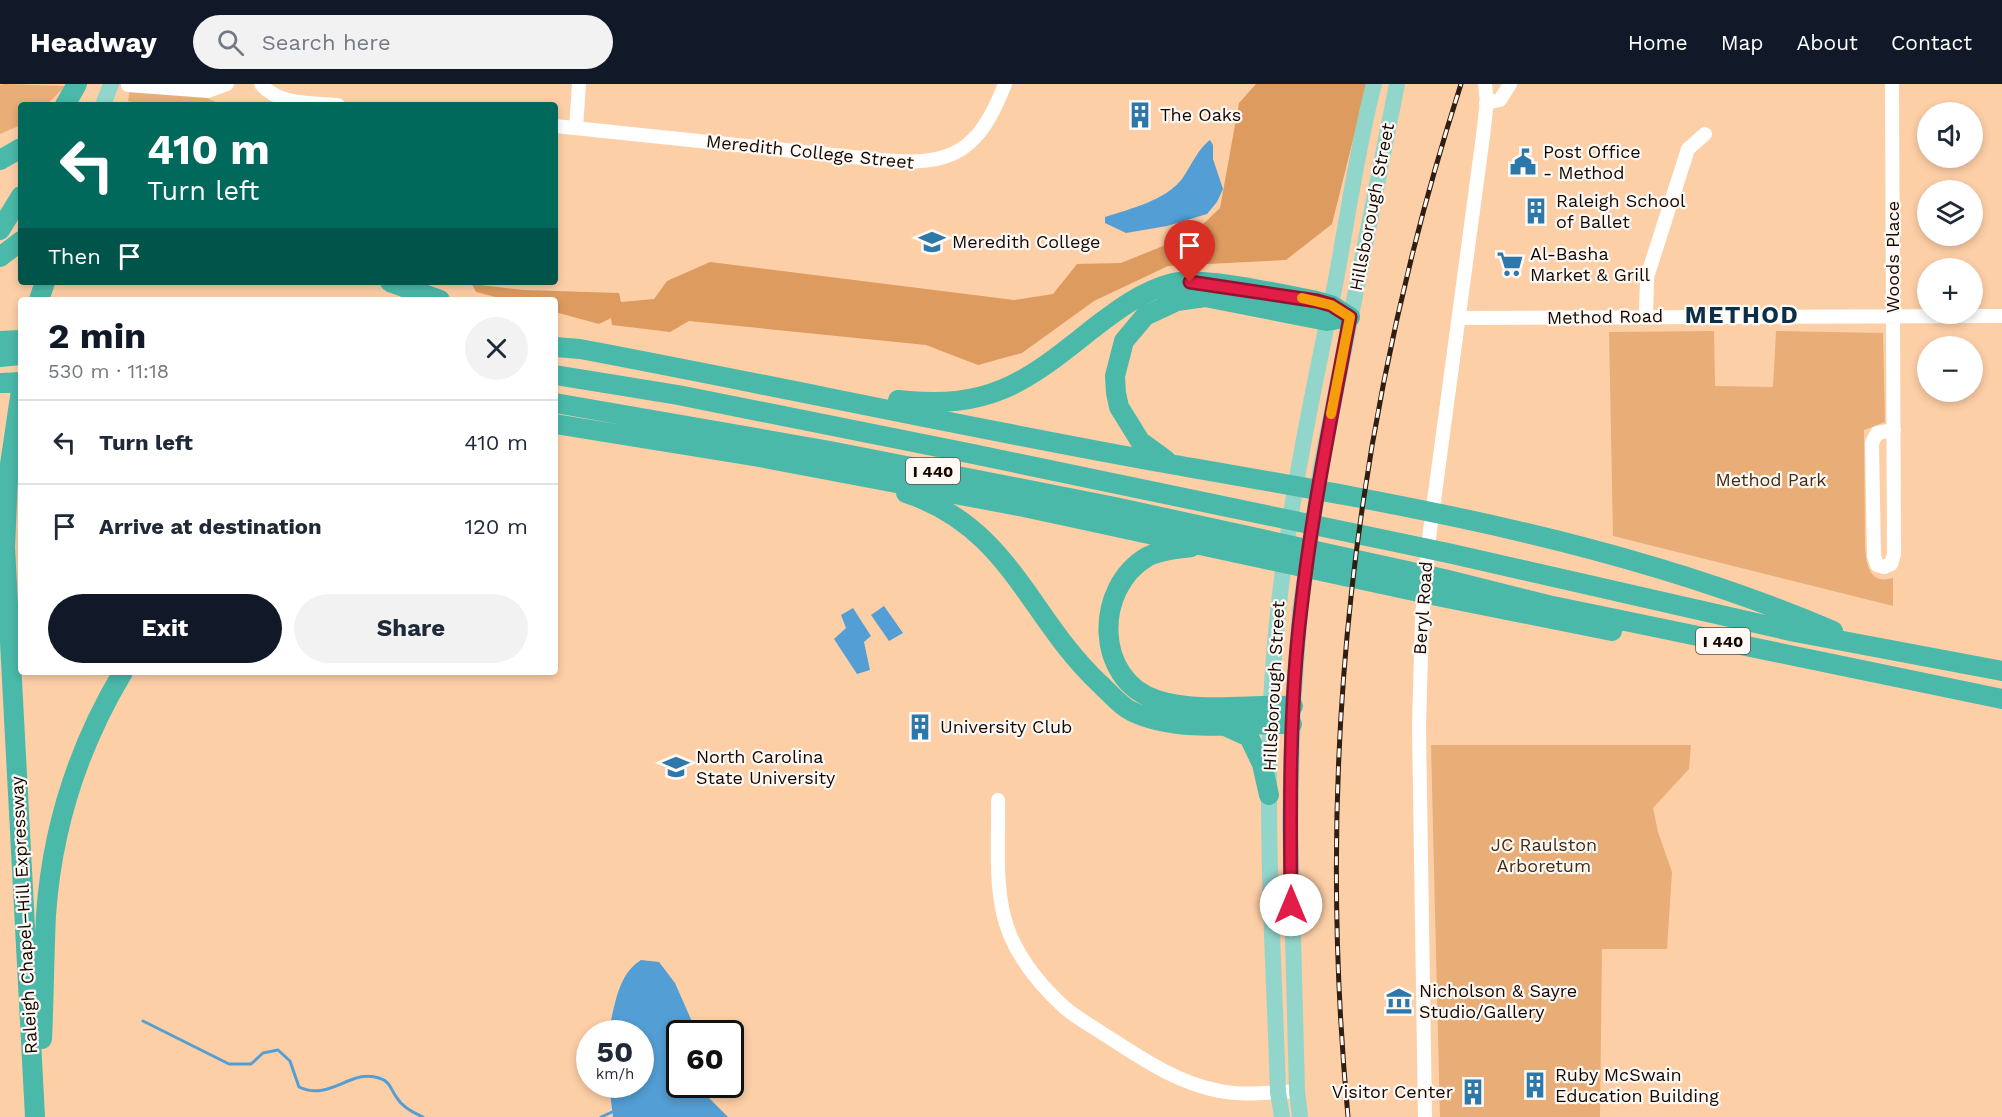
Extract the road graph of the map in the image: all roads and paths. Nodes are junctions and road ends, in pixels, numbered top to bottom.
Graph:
1 (76, 84) edge
2 (87, 84) edge
3 (111, 84) edge
4 (227, 84) edge
5 (261, 84) edge
6 (579, 84) edge
7 (1005, 84) edge
8 (1374, 84) edge
9 (1397, 84) edge
10 (1485, 84) edge
11 (1510, 84) edge
12 (1892, 84) edge
13 (128, 85) edge
14 (67, 102) edge
15 (79, 102) edge
16 (104, 102) edge
17 (306, 102) edge
18 (1486, 103) junction
19 (558, 126) edge
20 (576, 128) junction
21 (1705, 134) dead end
22 (18, 150) edge
23 (0, 160) edge
24 (18, 201) edge
25 (3, 226) edge
26 (18, 244) edge
27 (0, 257) edge
28 (398, 285) edge
29 (432, 297) edge
30 (1329, 313) junction
31 (1646, 316) junction
32 (1893, 316) junction
33 (2002, 316) edge
34 (1350, 317) junction
35 (1459, 318) junction
36 (18, 340) edge
37 (0, 341) edge
38 (558, 341) edge
39 (558, 347) edge
40 (580, 349) junction
41 (18, 355) edge
42 (0, 357) edge
43 (558, 376) edge
44 (18, 382) edge
45 (0, 383) edge
46 (771, 384) junction
47 (18, 401) edge
48 (0, 403) edge
49 (558, 404) edge
50 (18, 405) edge
51 (14, 424) junction
52 (558, 425) edge
53 (1894, 430) junction
54 (1170, 464) junction
55 (841, 472) junction
56 (18, 495) edge
57 (1209, 545) junction
58 (1252, 545) junction
59 (0, 613) edge
60 (0, 631) edge
61 (18, 637) edge
62 (1870, 647) junction
63 (2002, 671) edge
64 (121, 675) edge
65 (2002, 699) edge
66 (1271, 714) junction
67 (1293, 715) junction
68 (1227, 726) junction
69 (17, 784) junction
70 (1269, 795) junction
71 (998, 800) dead end
72 (1297, 1091) junction
73 (1278, 1092) junction
74 (36, 1117) edge
75 (1282, 1117) edge
76 (1300, 1117) edge
77 (1425, 1117) edge

1 - 14 highway
2 - 15 highway
3 - 16 main road
4 - 13 street
5 - 17 street
6 - 20 street
7 - 20 street, Meredith College Street
8 - 30 main road, Hillsborough Street
9 - 34 main road, Hillsborough Street
10 - 18 street, Beryl Road
11 - 18 street
12 - 32 street, Woods Place
18 - 35 street, Beryl Road
19 - 20 street, Meredith College Street
21 - 31 street
22 - 23 highway
24 - 25 highway
26 - 27 highway
28 - 29 highway
30 - 34 highway
30 - 46 highway
30 - 54 highway
30 - 66 main road, Hillsborough Street
31 - 32 street, Method Road
31 - 35 street, Method Road
32 - 33 street, Method Road
32 - 53 street, Woods Place
34 - 67 main road, Hillsborough Street
35 - 77 street, Beryl Road
36 - 37 highway
38 - 40 highway
39 - 40 highway
40 - 46 highway
41 - 42 highway
43 - 62 highway, I 440
44 - 45 highway
46 - 54 highway
47 - 48 highway
49 - 58 highway, I 440
50 - 51 highway, Raleigh Chapel–Hill Expressway
51 - 56 highway
51 - 69 highway, Raleigh Chapel–Hill Expressway
52 - 55 highway
53 - 53 street, Woods Place
54 - 62 highway
55 - 57 highway
55 - 68 highway
57 - 58 highway
57 - 66 highway
58 - 65 highway, I 440
59 - 69 highway
60 - 61 highway
62 - 63 highway, I 440
64 - 74 highway
66 - 67 highway
66 - 68 highway
66 - 70 main road, Hillsborough Street
67 - 72 main road, Hillsborough Street
68 - 70 highway
69 - 74 highway, Raleigh Chapel–Hill Expressway
70 - 73 main road, Hillsborough Street
71 - 73 street
72 - 73 street
72 - 76 main road, Hillsborough Street
73 - 75 main road, Hillsborough Street

